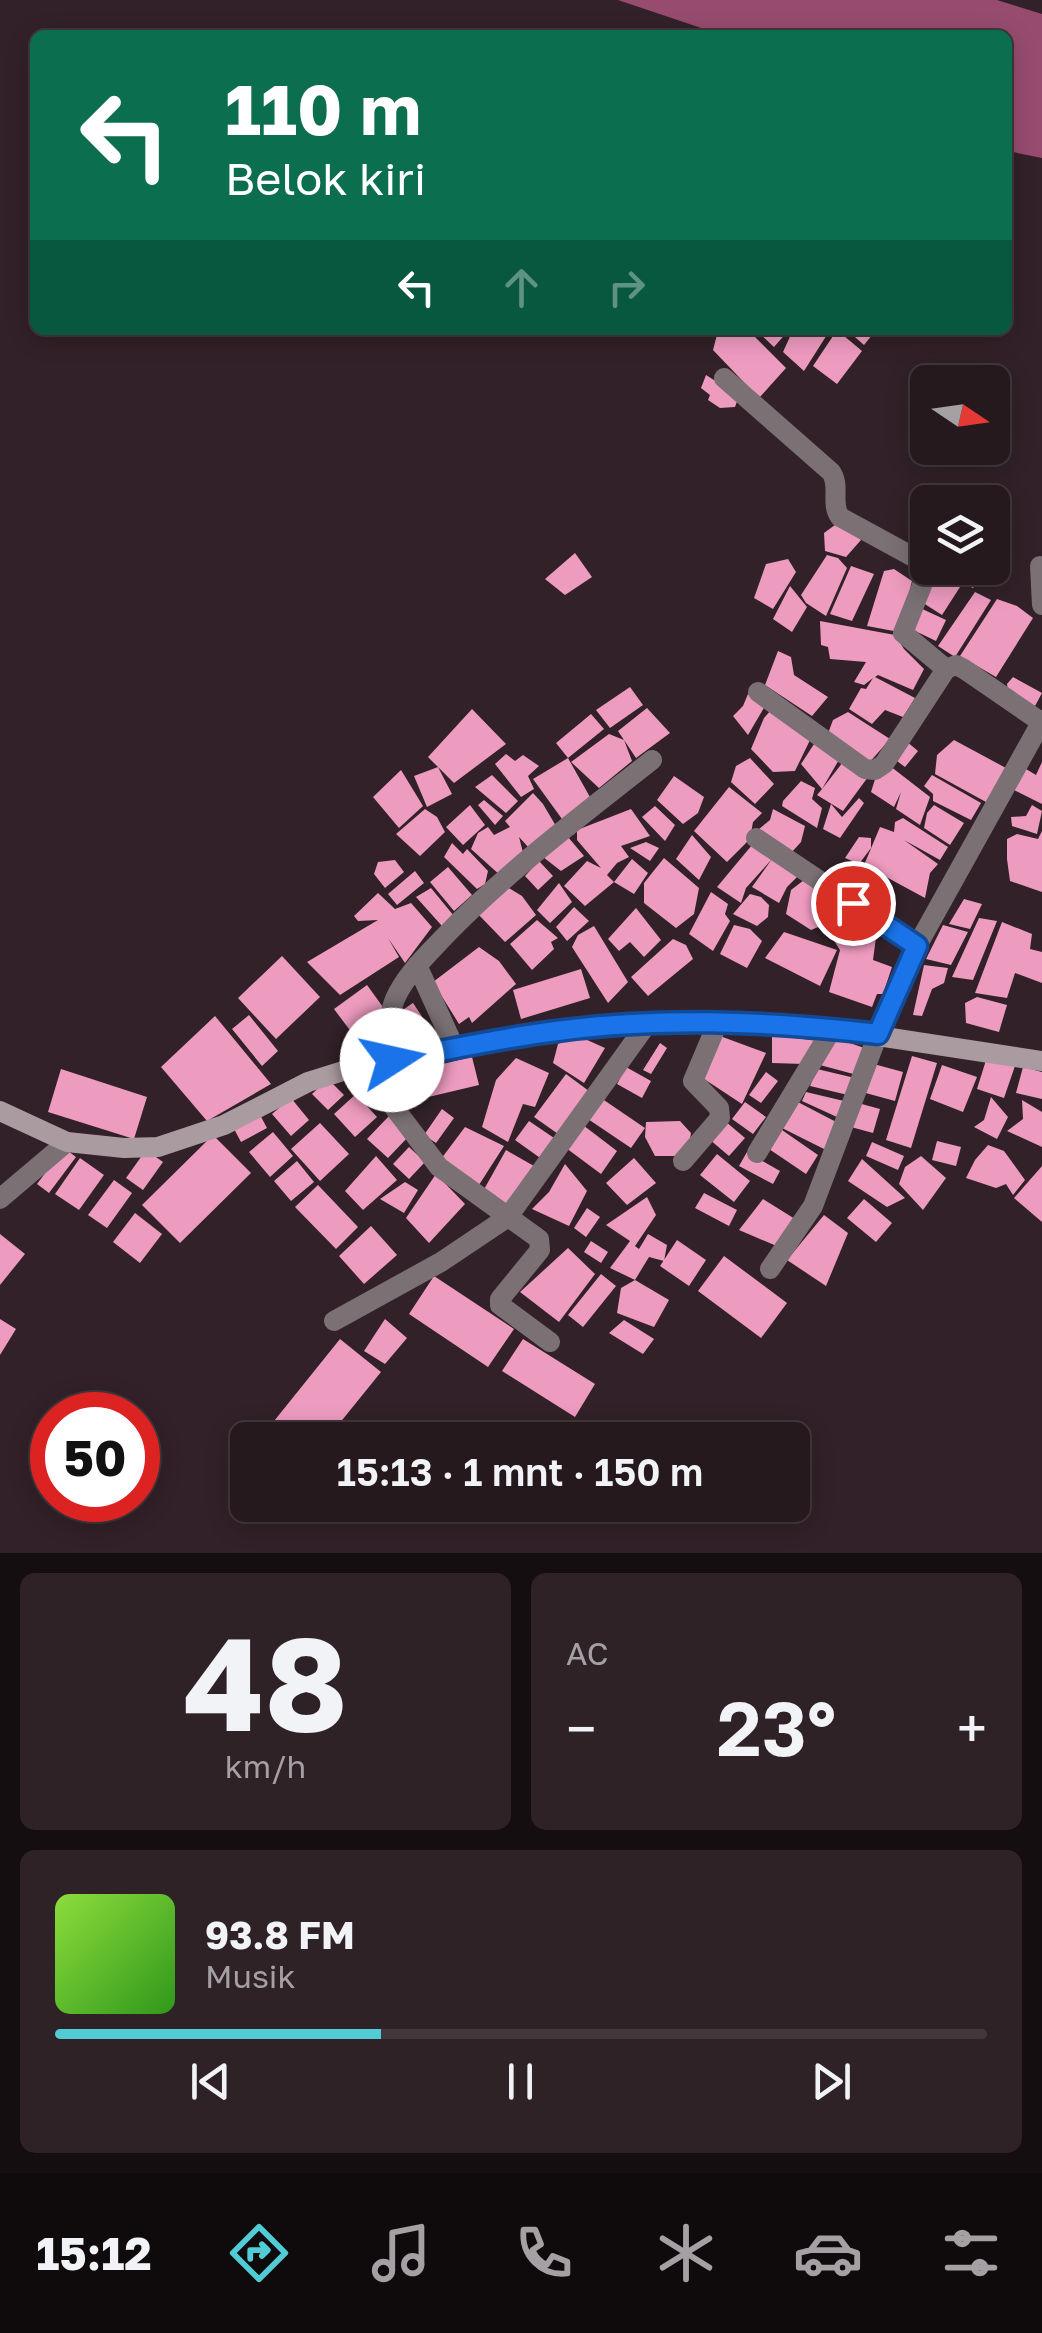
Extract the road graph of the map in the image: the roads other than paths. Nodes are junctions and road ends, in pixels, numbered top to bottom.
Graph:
1 (724, 378) dead end
2 (910, 556) edge
3 (1040, 566) edge
4 (921, 585) edge
5 (1042, 605) edge
6 (946, 669) junction
7 (758, 692) dead end
8 (1042, 722) edge
9 (652, 760) dead end
10 (756, 838) dead end
11 (917, 946) junction
12 (418, 965) junction
13 (718, 1022) junction
14 (647, 1024) junction
15 (832, 1029) junction
16 (878, 1034) junction
17 (455, 1049) junction
18 (392, 1060) junction
19 (1042, 1061) edge
20 (362, 1065) junction
21 (0, 1111) edge
22 (67, 1142) junction
23 (756, 1153) dead end
24 (683, 1161) dead end
25 (0, 1198) edge
26 (508, 1217) junction
27 (770, 1269) dead end
28 (334, 1321) dead end
29 (550, 1342) dead end

1 - 2 street
3 - 5 street
4 - 6 street
6 - 7 street
6 - 8 street
8 - 11 street
9 - 12 street
10 - 11 street
11 - 16 street
12 - 17 street
12 - 18 street
13 - 14 main road
13 - 15 main road
13 - 24 street
14 - 17 main road
14 - 26 street
15 - 16 main road
15 - 23 street
16 - 19 main road
16 - 27 street
17 - 18 main road
18 - 20 main road
20 - 22 main road
20 - 26 street
21 - 22 main road
22 - 25 street
26 - 28 street
26 - 29 street

